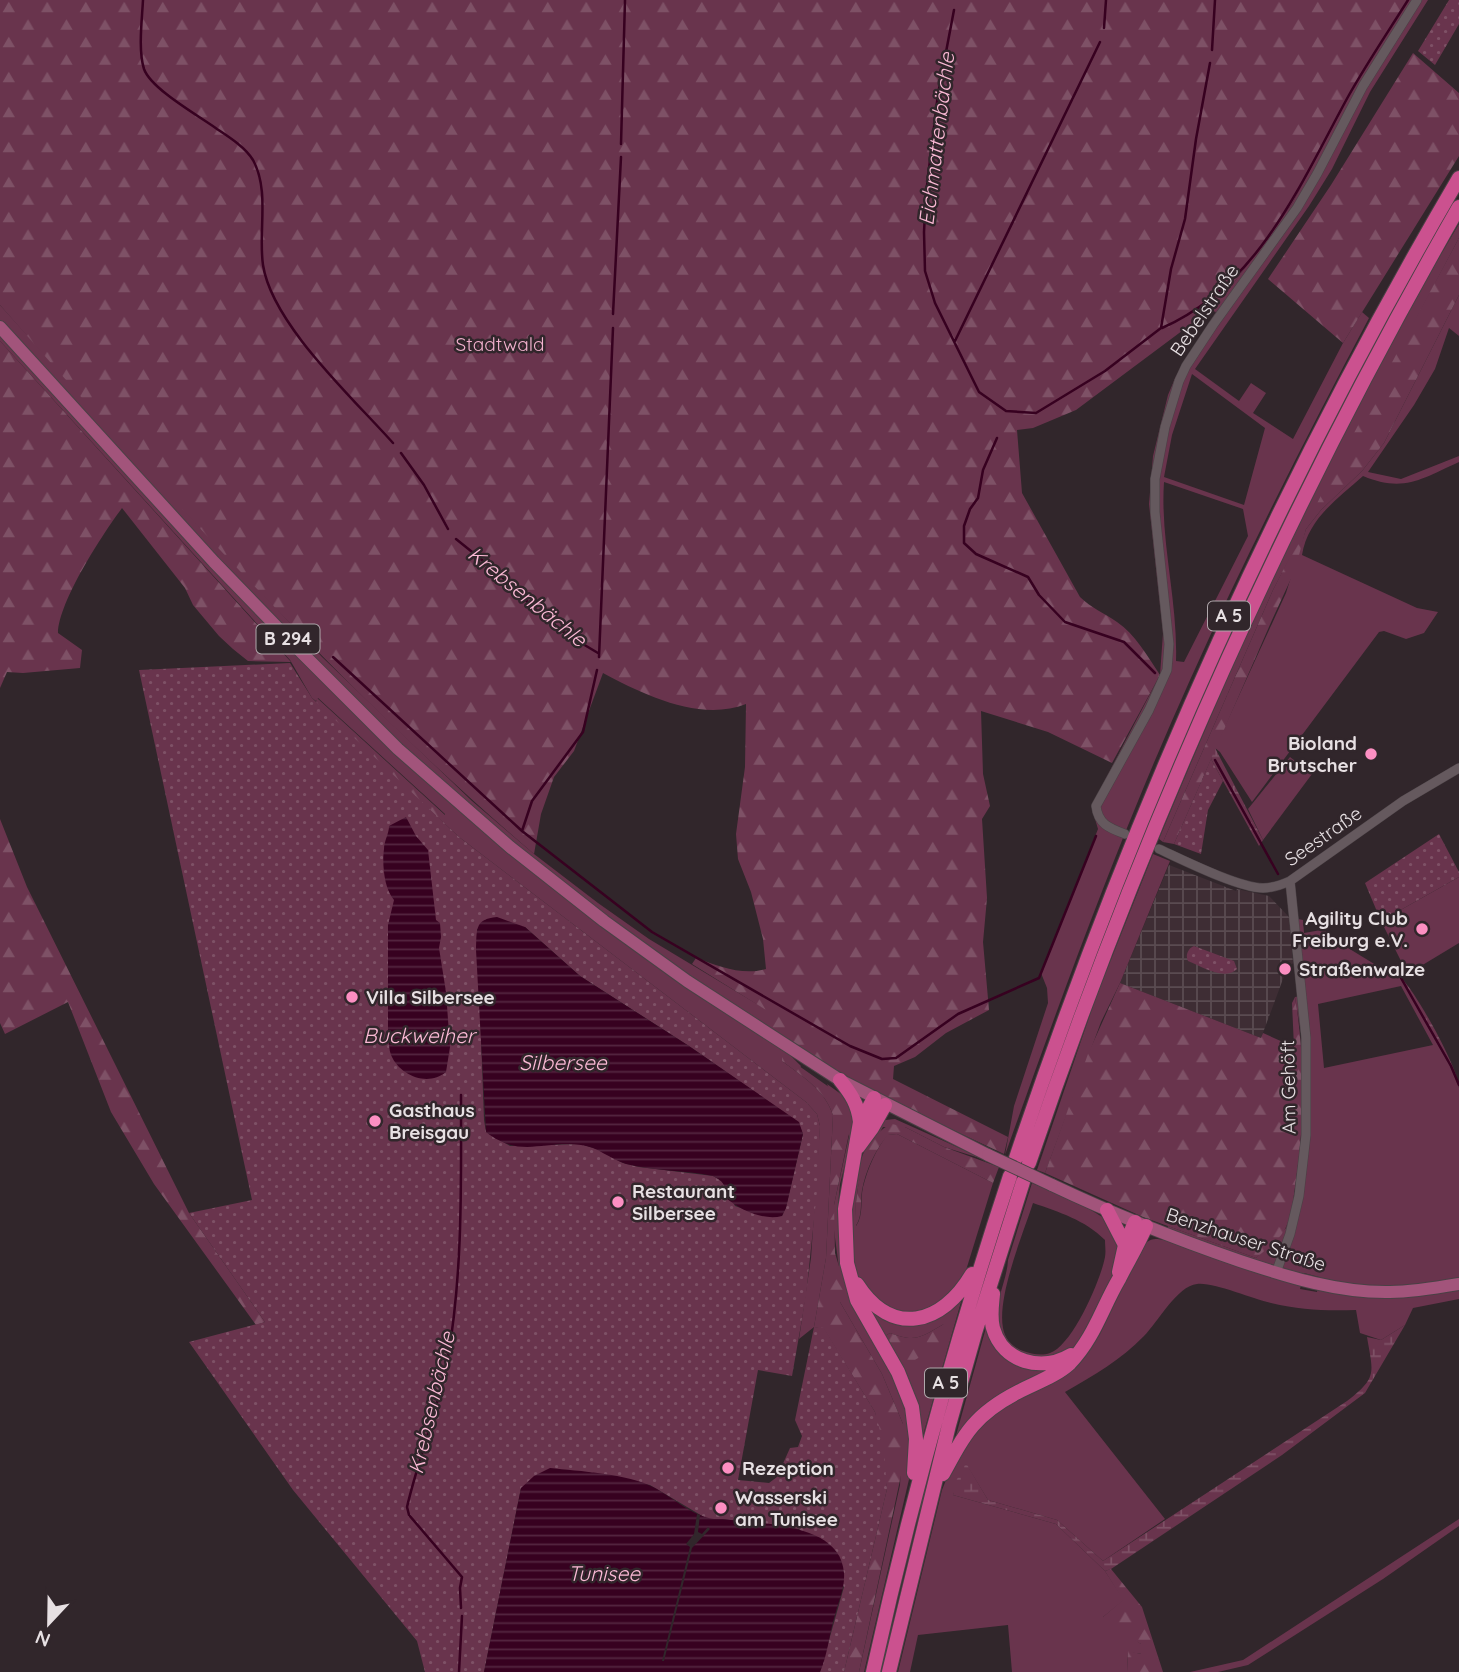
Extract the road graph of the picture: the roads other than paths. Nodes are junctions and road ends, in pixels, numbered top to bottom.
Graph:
1 (1417, 0) edge
2 (1459, 178) edge
3 (1459, 207) edge
4 (0, 327) edge
5 (1459, 768) edge
6 (1125, 834) dead end
7 (1159, 849) dead end
8 (1290, 881) junction
9 (1279, 886) junction
10 (1291, 898) junction
11 (839, 1080) junction
12 (880, 1102) junction
13 (860, 1122) junction
14 (857, 1148) junction
15 (1107, 1210) junction
16 (1141, 1224) junction
17 (1125, 1245) junction
18 (984, 1254) junction
19 (996, 1267) junction
20 (1276, 1273) junction
21 (850, 1274) junction
22 (1118, 1280) junction
23 (1459, 1284) edge
24 (1081, 1349) junction
25 (931, 1497) junction
26 (910, 1513) junction
27 (873, 1672) edge
28 (889, 1672) edge

1 - 6 street, Bebelstraße
2 - 3 highway, A 5
4 - 11 main road, B 294
5 - 8 street, Seestraße
7 - 9 street, Seestraße
8 - 9 street, Seestraße
8 - 10 street, Am Gehöft
9 - 10 street
10 - 20 street, Am Gehöft
11 - 12 main road, B 294
11 - 13 highway
12 - 13 highway
12 - 14 highway
12 - 15 main road, B 294, bridge
13 - 14 highway
14 - 21 highway
15 - 16 main road, B 294
15 - 17 highway
16 - 17 highway
16 - 20 main road, Benzhauser Straße
16 - 22 highway
17 - 22 highway
18 - 19 highway, A 5
18 - 21 highway
18 - 26 highway, A 5
19 - 24 highway, A 5
19 - 25 highway, A 5
20 - 23 main road, Benzhauser Straße
21 - 26 highway, A 5
22 - 24 highway
24 - 25 highway
25 - 28 highway, A 5
26 - 27 highway, A 5

